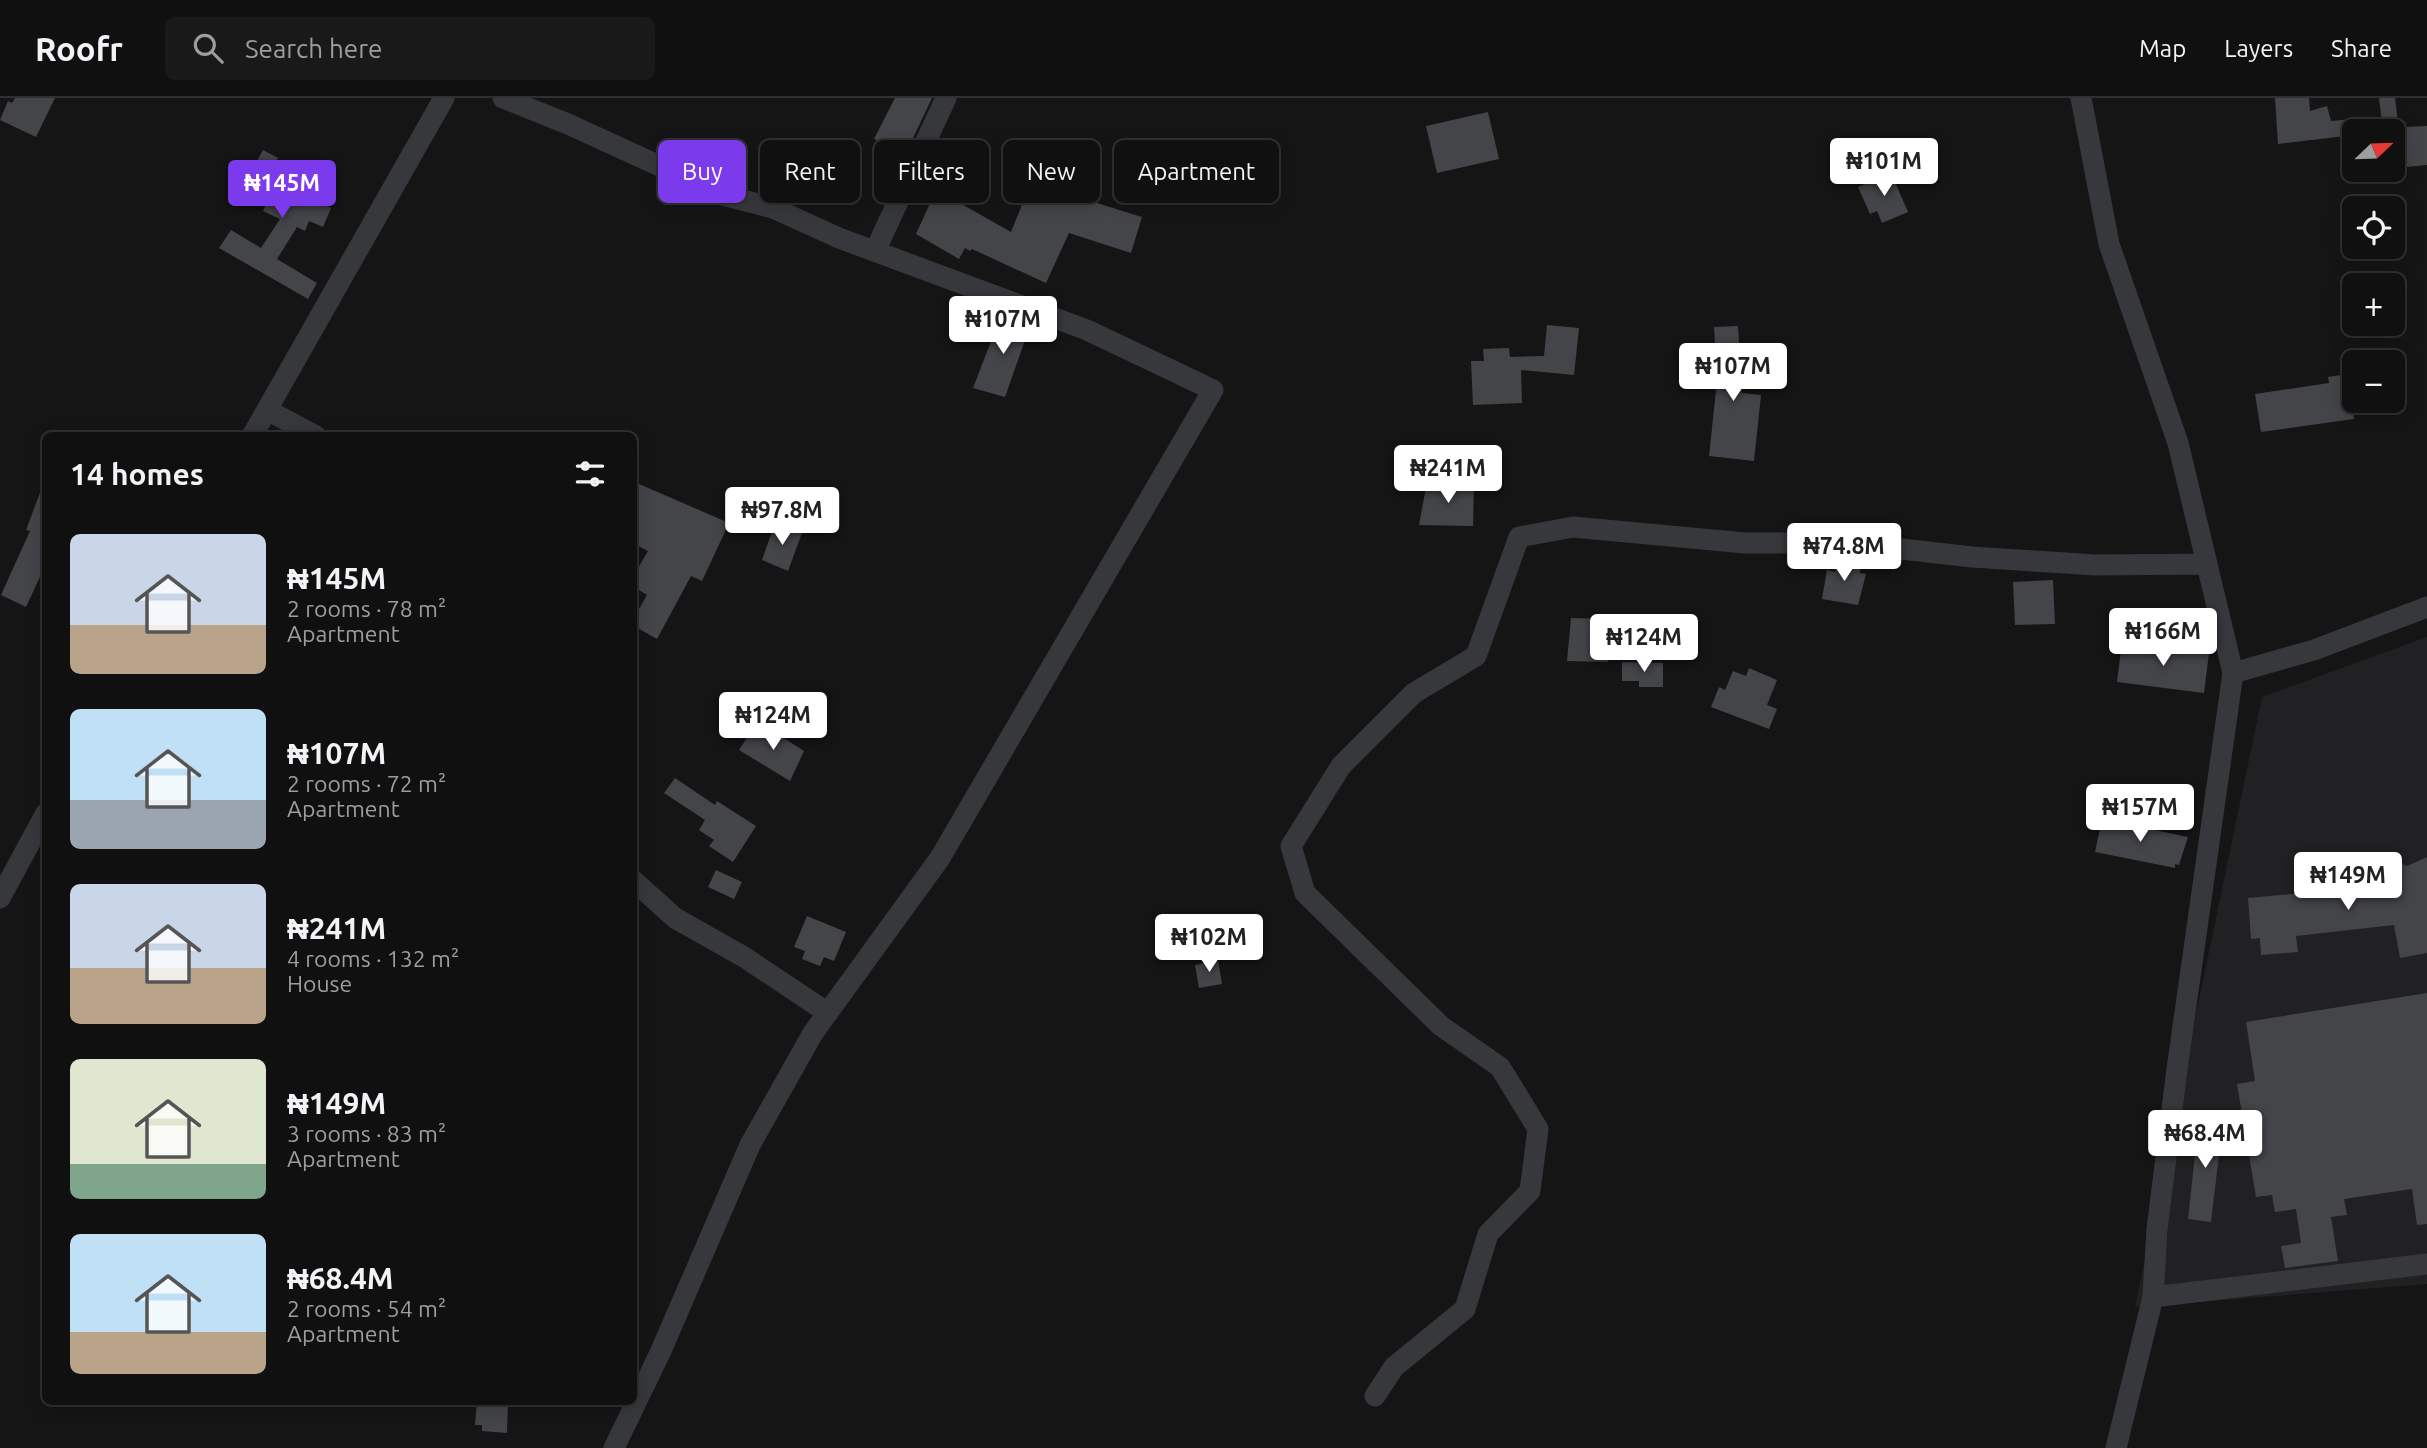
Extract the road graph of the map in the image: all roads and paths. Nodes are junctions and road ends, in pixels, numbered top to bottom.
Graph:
1 (444, 98) edge
2 (503, 98) edge
3 (946, 98) edge
4 (2081, 98) edge
5 (875, 251) junction
6 (267, 410) junction
7 (254, 432) edge
8 (308, 432) edge
9 (2207, 564) junction
10 (2427, 607) edge
11 (2233, 673) junction
12 (42, 820) edge
13 (637, 884) edge
14 (0, 898) edge
15 (828, 1013) junction
16 (2427, 1264) edge
17 (2153, 1297) junction
18 (1375, 1395) dead end
19 (637, 1400) edge
20 (635, 1405) edge
21 (614, 1448) edge
22 (2116, 1448) edge

1 - 6 street
2 - 5 street
3 - 5 street
4 - 9 street
5 - 15 street
6 - 7 street
6 - 8 street
9 - 11 street
9 - 18 street
10 - 11 street
11 - 17 street
12 - 14 street
13 - 15 street
15 - 19 street
16 - 17 street
17 - 22 street
20 - 21 street

